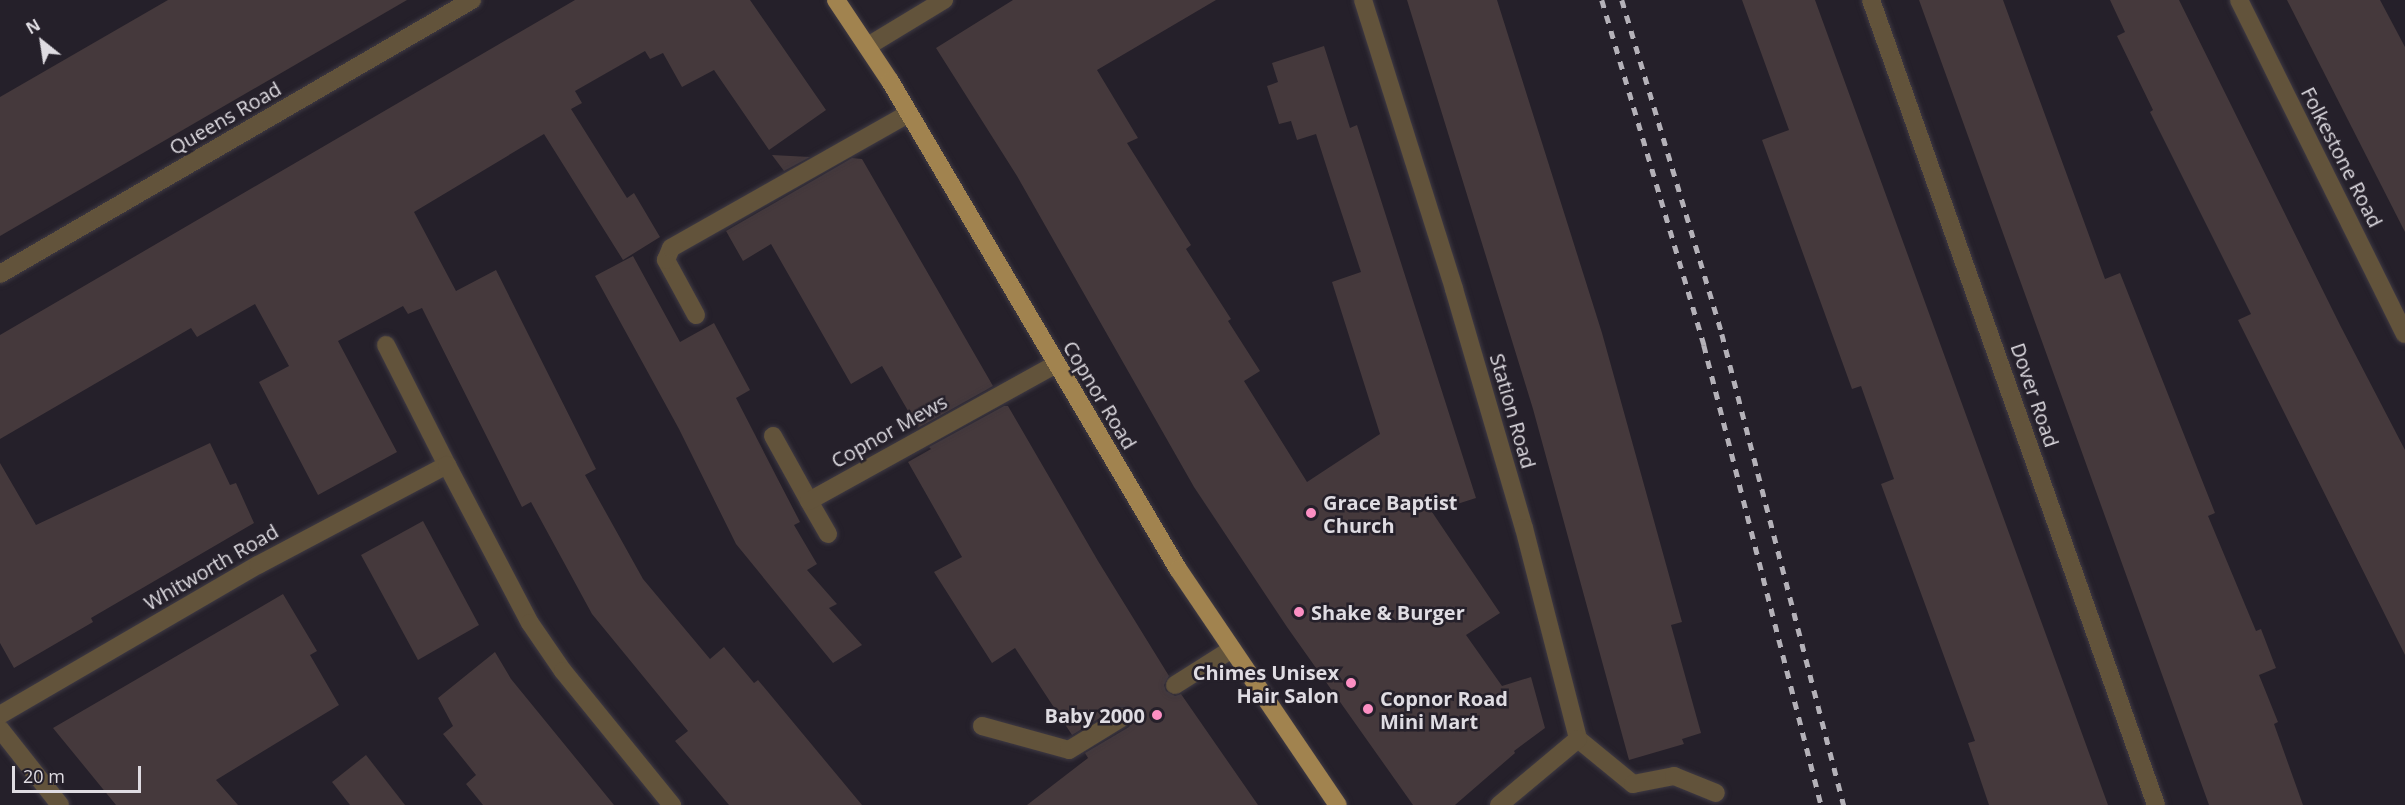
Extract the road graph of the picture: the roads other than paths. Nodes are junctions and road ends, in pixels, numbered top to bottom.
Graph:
1 (472, 0) edge
2 (836, 0) edge
3 (944, 0) edge
4 (1363, 0) edge
5 (1871, 0) edge
6 (2239, 0) edge
7 (868, 46) junction
8 (908, 114) junction
9 (0, 274) edge
10 (696, 315) dead end
11 (2405, 333) edge
12 (386, 345) dead end
13 (1056, 364) junction
14 (773, 436) dead end
15 (447, 465) junction
16 (809, 501) junction
17 (828, 534) dead end
18 (1232, 649) junction
19 (1175, 685) dead end
20 (0, 715) edge
21 (1123, 717) dead end
22 (982, 726) dead end
23 (0, 729) edge
24 (1578, 740) junction
25 (1716, 793) dead end
26 (60, 805) edge
27 (672, 805) edge
28 (1338, 805) edge
29 (1499, 805) edge
30 (2156, 805) edge

1 - 9 street, Queens Road
2 - 7 main road, Copnor Road
3 - 7 street
4 - 24 street, Station Road
5 - 30 street, Dover Road
6 - 11 street, Folkestone Road
7 - 8 main road, Copnor Road
8 - 10 street
8 - 13 main road, Copnor Road
12 - 15 street
13 - 16 street, Copnor Mews
13 - 18 main road, Copnor Road
14 - 16 street
15 - 20 street, Whitworth Road
15 - 27 street
16 - 17 street
18 - 19 street
18 - 28 main road, Copnor Road
21 - 22 street
23 - 26 street
24 - 25 street
24 - 29 street

